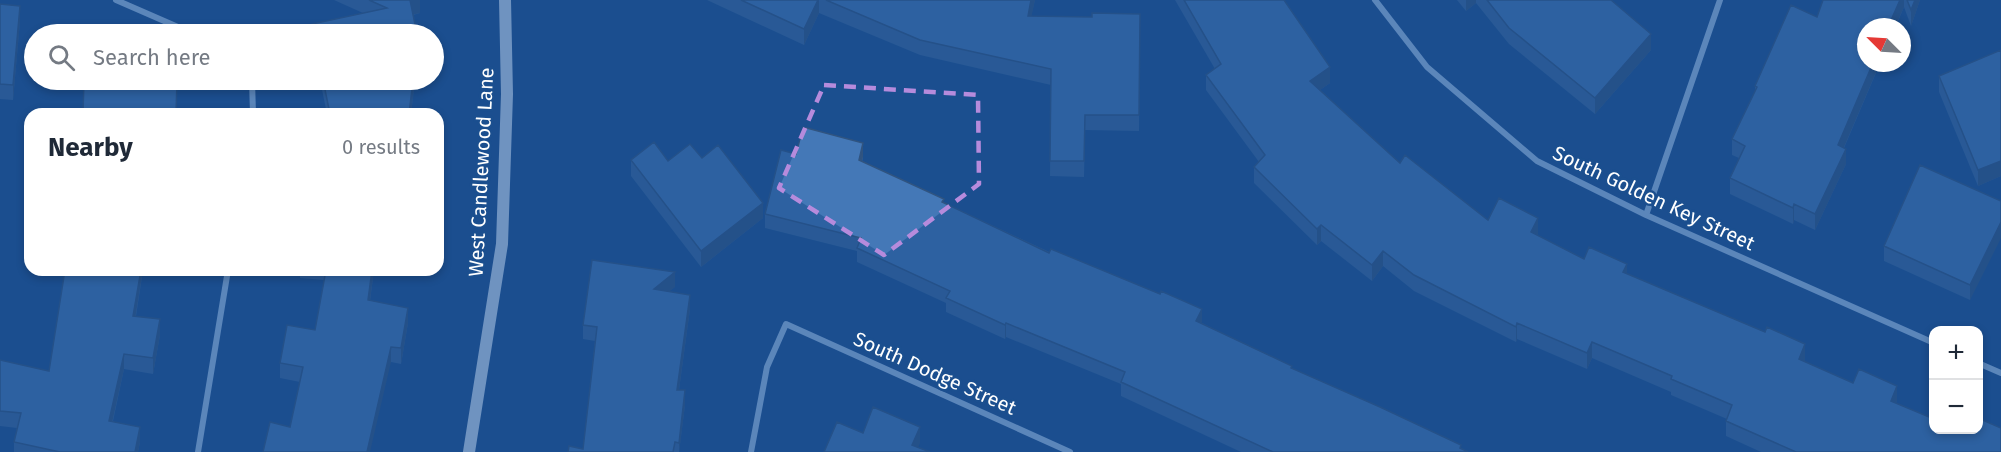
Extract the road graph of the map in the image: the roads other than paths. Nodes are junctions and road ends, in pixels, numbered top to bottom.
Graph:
1 (116, 0) edge
2 (505, 0) edge
3 (1376, 0) edge
4 (1720, 0) edge
5 (171, 24) edge
6 (252, 90) edge
7 (253, 108) edge
8 (1646, 215) junction
9 (227, 276) edge
10 (1929, 341) edge
11 (1983, 365) edge
12 (2001, 373) edge
13 (198, 452) edge
14 (469, 452) edge
15 (751, 452) edge
16 (1070, 452) edge

1 - 5 street
2 - 14 street, West Candlewood Lane
3 - 8 street, South Golden Key Street
4 - 8 street
6 - 7 street
8 - 10 street, South Golden Key Street
9 - 13 street
11 - 12 street
15 - 16 street, South Dodge Street

